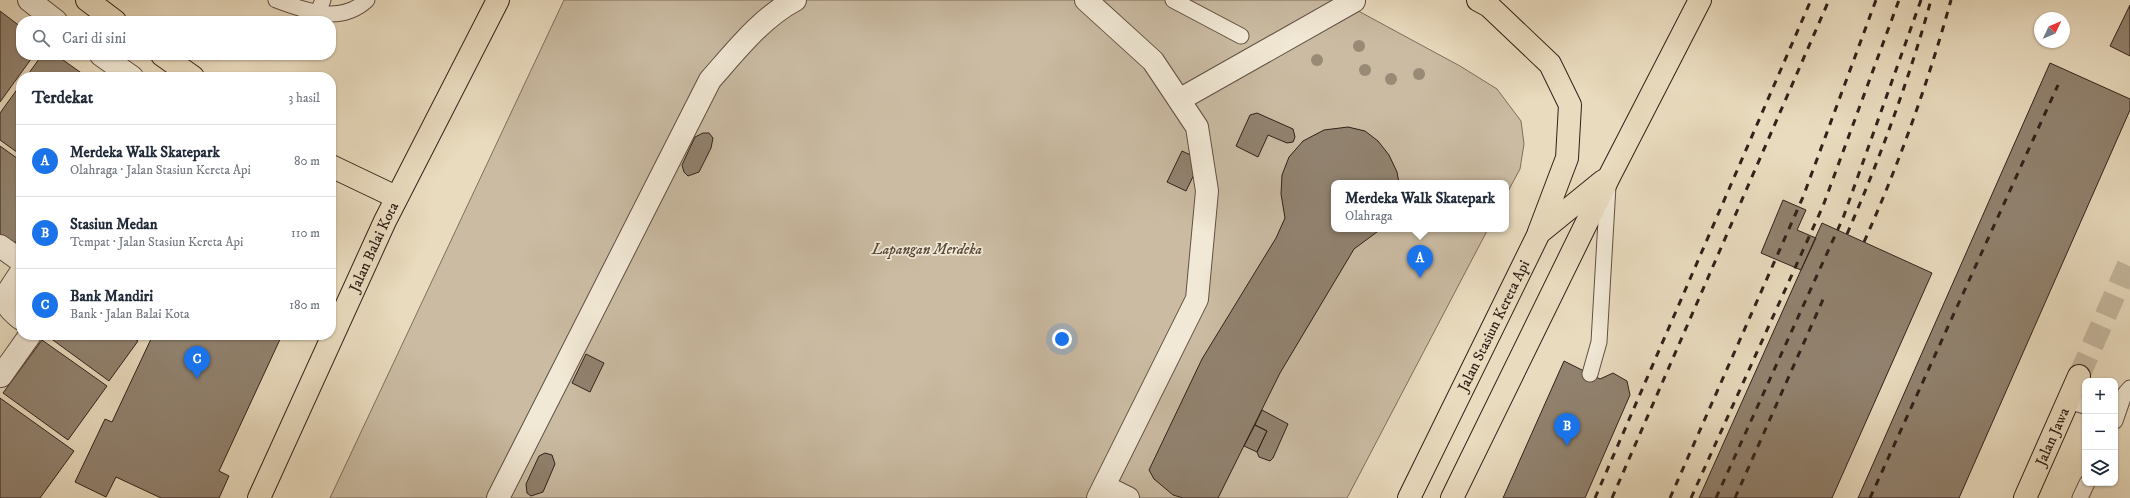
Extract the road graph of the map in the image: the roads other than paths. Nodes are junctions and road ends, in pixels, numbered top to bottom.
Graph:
1 (29, 0) edge
2 (87, 0) edge
3 (276, 0) edge
4 (323, 0) edge
5 (367, 0) edge
6 (498, 0) edge
7 (795, 0) edge
8 (1086, 0) edge
9 (1173, 0) edge
10 (1700, 0) edge
11 (1354, 1) dead end
12 (1487, 2) edge
13 (317, 14) junction
14 (50, 16) edge
15 (108, 16) edge
16 (1241, 36) dead end
17 (108, 60) edge
18 (169, 60) edge
19 (125, 72) edge
20 (186, 72) edge
21 (1179, 100) junction
22 (336, 168) edge
23 (1609, 177) junction
24 (396, 197) junction
25 (1539, 233) junction
26 (0, 246) edge
27 (16, 257) edge
28 (16, 280) edge
29 (16, 314) edge
30 (336, 316) edge
31 (26, 340) edge
32 (326, 340) edge
33 (1590, 374) dead end
34 (1, 376) edge
35 (2079, 376) tunnel mouth
36 (2130, 388) edge
37 (2077, 403) edge
38 (2118, 414) edge
39 (2086, 486) edge
40 (1101, 492) edge
41 (259, 498) edge
42 (498, 498) edge
43 (1128, 498) edge
44 (1409, 498) edge
45 (1452, 498) edge
46 (2025, 498) edge
47 (2080, 498) edge

1 - 14 street
2 - 15 main road
3 - 13 lane
4 - 13 lane
5 - 13 lane
6 - 24 main road, Jalan Balai Kota
7 - 42 street
8 - 21 street
9 - 16 lane
10 - 23 main road, Jalan Stasiun Kereta Api
11 - 21 street
12 - 25 main road
17 - 19 street
18 - 20 main road
21 - 40 street
22 - 24 main road
23 - 25 main road, Jalan Stasiun Kereta Api
23 - 33 lane
23 - 45 main road, Jalan Stasiun Kereta Api
24 - 30 main road, Jalan Balai Kota
25 - 44 main road, Jalan Stasiun Kereta Api
26 - 27 street
28 - 29 street
31 - 34 street
32 - 41 main road, Jalan Balai Kota
35 - 37 main road, Jalan Jawa
36 - 38 lane
37 - 46 main road, Jalan Jawa
39 - 47 lane
40 - 43 street

